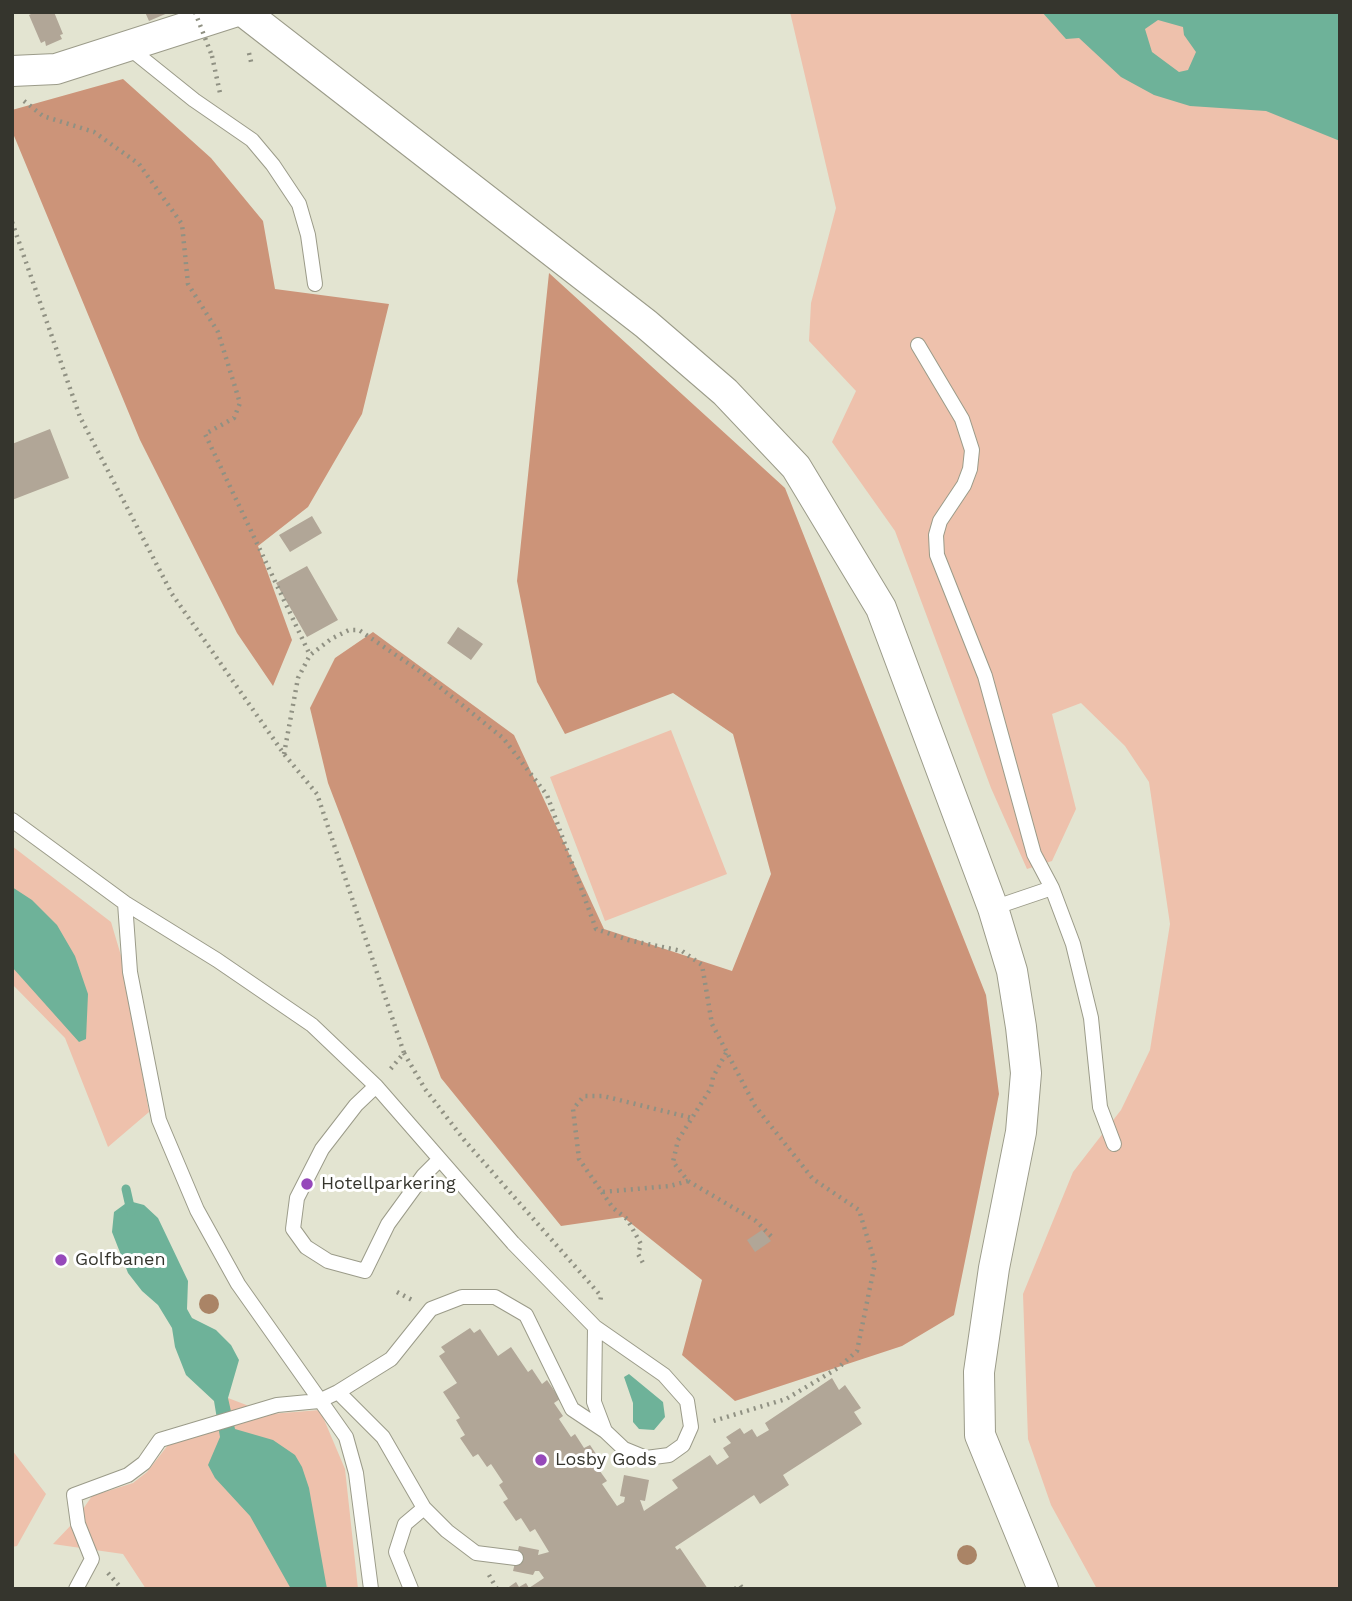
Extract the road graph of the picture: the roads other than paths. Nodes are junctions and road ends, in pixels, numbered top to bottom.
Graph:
1 (234, 12) edge
2 (244, 12) edge
3 (128, 47) junction
4 (12, 71) edge
5 (315, 284) dead end
6 (918, 345) dead end
7 (12, 820) edge
8 (1052, 888) junction
9 (125, 903) junction
10 (993, 908) junction
11 (376, 1086) junction
12 (1114, 1144) dead end
13 (439, 1160) junction
14 (595, 1327) junction
15 (338, 1392) junction
16 (319, 1401) junction
17 (605, 1431) junction
18 (424, 1508) junction
19 (516, 1558) dead end
20 (76, 1589) edge
21 (371, 1589) edge
22 (411, 1589) edge
23 (1043, 1589) edge

1 - 3 street
2 - 10 street
3 - 4 street
3 - 5 lane
6 - 8 lane
7 - 9 lane
8 - 10 lane
8 - 12 lane
9 - 11 lane
9 - 16 lane
10 - 23 street
11 - 13 lane
11 - 13 lane
13 - 14 lane
14 - 17 lane
14 - 17 lane
15 - 16 lane
15 - 17 lane
15 - 18 lane
16 - 20 lane
16 - 21 lane
18 - 19 lane
18 - 22 lane

